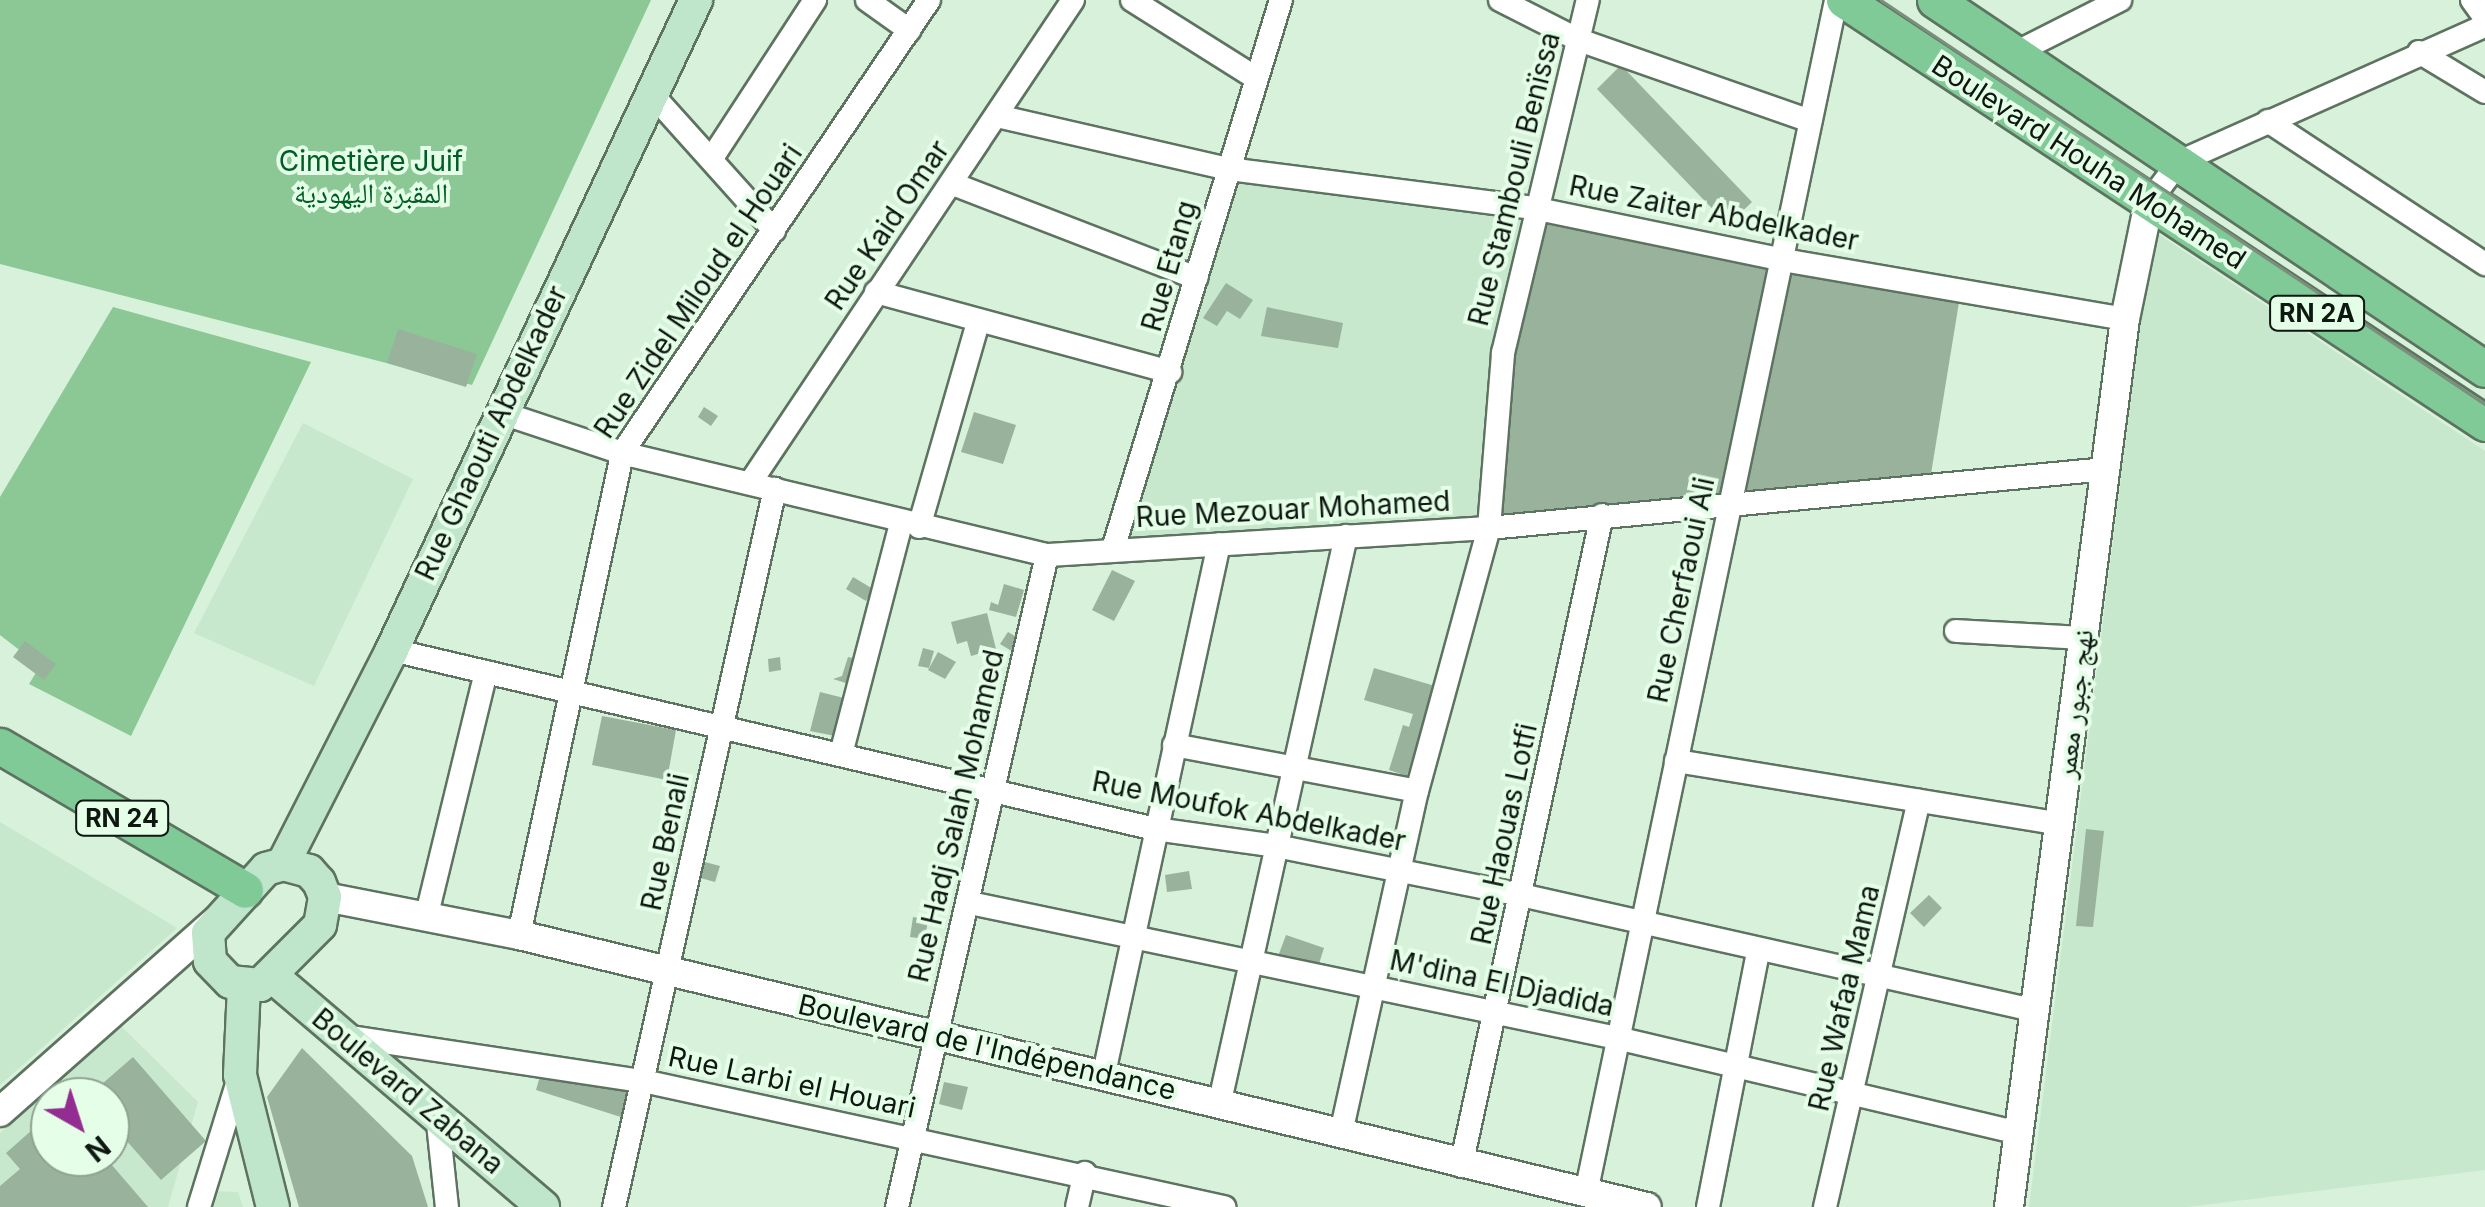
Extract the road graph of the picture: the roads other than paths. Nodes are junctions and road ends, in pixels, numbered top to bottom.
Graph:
1 (696, 0) edge
2 (815, 0) edge
3 (867, 0) edge
4 (928, 0) edge
5 (1073, 0) edge
6 (1132, 0) edge
7 (1281, 0) edge
8 (1500, 0) edge
9 (1588, 0) edge
10 (1840, 0) edge
11 (1935, 0) edge
12 (2118, 0) edge
13 (2472, 0) edge
14 (2485, 22) edge
15 (909, 30) junction
16 (1579, 40) junction
17 (2419, 52) junction
18 (2015, 53) junction
19 (1256, 78) junction
20 (650, 92) junction
21 (2485, 92) edge
22 (997, 116) junction
23 (1810, 121) junction
24 (2268, 121) junction
25 (712, 158) junction
26 (2179, 162) junction
27 (1229, 169) junction
28 (952, 184) junction
29 (2149, 202) junction
30 (1533, 208) junction
31 (774, 230) junction
32 (1783, 260) junction
33 (2485, 264) edge
34 (1197, 278) junction
35 (876, 292) junction
36 (2124, 318) junction
37 (978, 322) junction
38 (2485, 369) edge
39 (1170, 372) junction
40 (499, 412) junction
41 (2485, 424) edge
42 (622, 453) junction
43 (2106, 469) junction
44 (750, 483) junction
45 (776, 489) junction
46 (1730, 506) junction
47 (1602, 515) junction
48 (910, 525) junction
49 (1489, 528) junction
50 (1346, 536) junction
51 (1219, 544) junction
52 (1113, 549) junction
53 (1047, 556) junction
54 (1956, 631) dead end
55 (2081, 638) junction
56 (392, 650) junction
57 (486, 672) junction
58 (574, 692) junction
59 (720, 727) junction
60 (1174, 745) junction
61 (0, 746) edge
62 (842, 754) junction
63 (1676, 762) junction
64 (1293, 768) junction
65 (996, 788) junction
66 (1418, 791) junction
67 (1919, 801) junction
68 (2059, 824) junction
69 (1155, 830) junction
70 (1276, 846) junction
71 (282, 864) junction
72 (1402, 871) junction
73 (244, 890) junction
74 (1521, 894) junction
75 (325, 897) junction
76 (970, 903) junction
77 (427, 914) junction
78 (214, 923) junction
79 (1642, 923) junction
80 (518, 934) junction
81 (1134, 936) junction
82 (1758, 951) junction
83 (1252, 959) junction
84 (669, 972) junction
85 (1880, 980) junction
86 (258, 981) junction
87 (1376, 988) junction
88 (1497, 1012) junction
89 (2037, 1012) junction
90 (344, 1036) junction
91 (934, 1037) junction
92 (1617, 1038) junction
93 (1734, 1067) junction
94 (1104, 1073) junction
95 (240, 1075) junction
96 (643, 1081) junction
97 (1854, 1096) junction
98 (1220, 1102) junction
99 (0, 1112) edge
100 (437, 1114) junction
101 (2020, 1132) junction
102 (1341, 1134) junction
103 (914, 1138) junction
104 (1461, 1166) junction
105 (1085, 1173) junction
106 (1586, 1194) junction
107 (1209, 1206) edge
108 (198, 1207) edge
109 (274, 1207) edge
110 (447, 1207) edge
111 (544, 1207) edge
112 (614, 1207) edge
113 (897, 1207) edge
114 (1078, 1207) edge
115 (1647, 1207) edge
116 (1708, 1207) edge
117 (1825, 1207) edge
118 (2009, 1207) edge

1 - 20 main road, Rue Ghaouti Abdelkader
2 - 25 street
3 - 15 street
4 - 15 street, Rue Zidel Miloud el Houari
5 - 22 street, Rue Kaid Omar
6 - 19 street
7 - 19 street, Rue Etang
8 - 16 street
9 - 16 street, Rue Stambouli Benïssa
10 - 23 street, Rue Cherfaoui Ali
10 - 29 main road, Boulevard Houha Mohamed / RN 2A
11 - 18 main road, Boulevard Houha Mohamed / RN 2A
12 - 18 street
13 - 14 street
14 - 17 street
15 - 31 street, Rue Zidel Miloud el Houari
16 - 23 street
16 - 30 street, Rue Stambouli Benïssa
17 - 21 street
17 - 24 street
18 - 26 main road, Boulevard Houha Mohamed / RN 2A
19 - 27 street, Rue Etang
20 - 25 street
20 - 40 main road, Rue Ghaouti Abdelkader
22 - 27 street, Rue Zaiter Abdelkader
22 - 28 street, Rue Kaid Omar
23 - 32 street, Rue Cherfaoui Ali
24 - 26 street
24 - 33 street
25 - 31 street
26 - 29 street
26 - 38 main road, Boulevard Houha Mohamed / RN 2A
27 - 30 street, Rue Zaiter Abdelkader
27 - 34 street, Rue Etang
28 - 34 street
28 - 35 street, Rue Kaid Omar
29 - 36 street, نهج جبور معمر
29 - 41 main road, Boulevard Houha Mohamed / RN 2A
30 - 32 street, Rue Zaiter Abdelkader
30 - 49 street, Rue Stambouli Benïssa
31 - 42 street, Rue Zidel Miloud el Houari
32 - 36 street, Rue Zaiter Abdelkader
32 - 46 street, Rue Cherfaoui Ali
34 - 39 street, Rue Etang
35 - 37 street
35 - 44 street, Rue Kaid Omar
36 - 43 street, نهج جبور معمر
37 - 39 street
37 - 48 street
39 - 52 street, Rue Etang
40 - 42 street, Rue Mezouar Mohamed
40 - 56 main road, Rue Ghaouti Abdelkader
42 - 44 street, Rue Mezouar Mohamed
42 - 58 street, Rue Zidel Miloud el Houari
43 - 46 street, Rue Mezouar Mohamed
43 - 55 street, نهج جبور معمر
44 - 45 street, Rue Mezouar Mohamed
45 - 48 street, Rue Mezouar Mohamed
45 - 59 street, Rue Benali
46 - 47 street, Rue Mezouar Mohamed
46 - 63 street, Rue Cherfaoui Ali
47 - 49 street, Rue Mezouar Mohamed
47 - 74 street, Rue Haouas Lotfi
48 - 53 street, Rue Mezouar Mohamed
48 - 62 street
49 - 50 street, Rue Mezouar Mohamed
49 - 66 street, Rue Stambouli Benïssa
50 - 51 street, Rue Mezouar Mohamed
50 - 64 street
51 - 52 street, Rue Mezouar Mohamed
51 - 60 street
52 - 53 street, Rue Mezouar Mohamed
53 - 65 street, Rue Hadj Salah Mohamed
54 - 55 street
55 - 68 street, نهج جبور معمر
56 - 57 street, Rue Moufok Abdelkader
56 - 71 main road, Rue Ghaouti Abdelkader
57 - 58 street, Rue Moufok Abdelkader
57 - 77 street
58 - 59 street, Rue Moufok Abdelkader
58 - 80 street, Rue Zidel Miloud el Houari
59 - 62 street, Rue Moufok Abdelkader
59 - 84 street, Rue Benali
60 - 64 street
60 - 69 street
61 - 73 main road, RN 24
62 - 65 street, Rue Moufok Abdelkader
63 - 67 street
63 - 79 street, Rue Cherfaoui Ali
64 - 66 street
64 - 70 street
65 - 69 street, Rue Moufok Abdelkader
65 - 76 street, Rue Hadj Salah Mohamed
66 - 72 street, Rue Stambouli Benïssa
67 - 68 street
67 - 85 street, Rue Wafaa Mama
68 - 89 street, نهج جبور معمر
69 - 70 street, Rue Moufok Abdelkader
69 - 81 street
70 - 72 street, Rue Moufok Abdelkader
70 - 83 street
71 - 73 main road
71 - 75 main road
72 - 74 street, Rue Moufok Abdelkader
72 - 87 street, Rue Stambouli Benïssa
73 - 78 main road
74 - 79 street, Rue Moufok Abdelkader
74 - 88 street, Rue Haouas Lotfi
75 - 77 street, Boulevard de l'Indépendance
75 - 86 main road
76 - 81 street, M'dina El Djadida
76 - 91 street, Rue Hadj Salah Mohamed
77 - 80 street, Boulevard de l'Indépendance
78 - 86 main road, Boulevard Zabana
78 - 99 street
79 - 82 street, Rue Moufok Abdelkader
79 - 92 street, Rue Cherfaoui Ali
80 - 84 street, Boulevard de l'Indépendance
81 - 83 street, M'dina El Djadida
81 - 94 street
82 - 85 street, Rue Moufok Abdelkader
82 - 93 street
83 - 87 street, M'dina El Djadida
83 - 98 street
84 - 91 street, Boulevard de l'Indépendance
84 - 96 street, Rue Benali
85 - 89 street, Rue Moufok Abdelkader
85 - 97 street, Rue Wafaa Mama
86 - 90 main road, Boulevard Zabana
86 - 95 main road
87 - 88 street, M'dina El Djadida
87 - 102 street, Rue Stambouli Benïssa
88 - 92 street, M'dina El Djadida
88 - 104 street, Rue Haouas Lotfi
89 - 101 street, نهج جبور معمر
90 - 96 street, Rue Larbi el Houari
90 - 100 main road, Boulevard Zabana
91 - 94 street, Boulevard de l'Indépendance
91 - 103 street, Rue Hadj Salah Mohamed
92 - 93 street, M'dina El Djadida
92 - 106 street, Rue Cherfaoui Ali
93 - 97 street, M'dina El Djadida
93 - 116 street
94 - 98 street, Boulevard de l'Indépendance
95 - 108 street
95 - 109 main road
96 - 103 street, Rue Larbi el Houari
96 - 112 street, Rue Benali
97 - 101 street, M'dina El Djadida
97 - 117 street, Rue Wafaa Mama
98 - 102 street, Boulevard de l'Indépendance
100 - 110 street
100 - 111 main road, Boulevard Zabana
101 - 118 street, نهج جبور معمر
102 - 104 street, Boulevard de l'Indépendance
103 - 105 street, Rue Larbi el Houari
103 - 113 street, Rue Hadj Salah Mohamed
104 - 106 street, Boulevard de l'Indépendance
105 - 107 street, Rue Larbi el Houari
105 - 114 street
106 - 115 street, Boulevard de l'Indépendance

